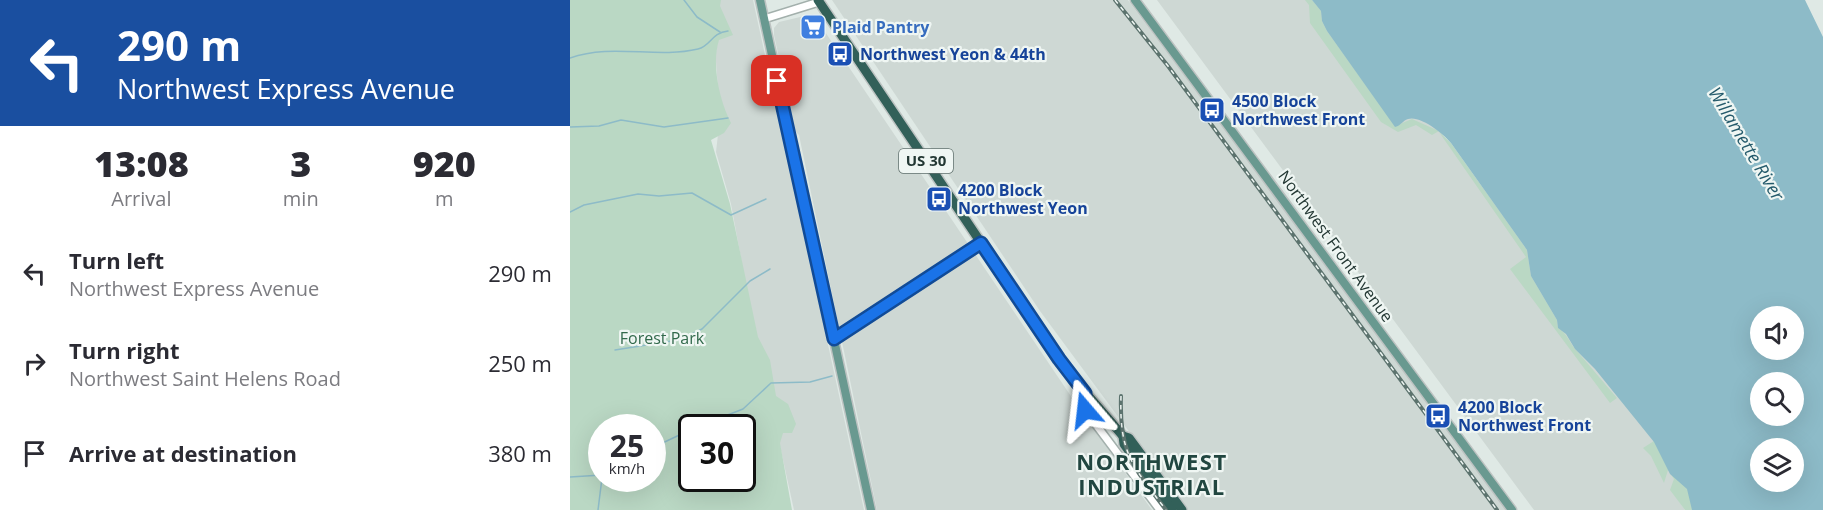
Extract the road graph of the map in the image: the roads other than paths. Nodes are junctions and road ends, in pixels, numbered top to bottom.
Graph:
1 (760, 0) edge
2 (1135, 0) edge
3 (819, 1) edge
4 (764, 19) junction
5 (981, 243) junction
6 (834, 339) junction
7 (1085, 393) junction
8 (1123, 436) junction
9 (871, 510) edge
10 (1160, 510) edge
11 (1172, 510) edge
12 (1182, 510) edge
13 (1512, 510) edge

1 - 4 main road
2 - 13 main road, Northwest Front Avenue
3 - 4 street
3 - 5 highway, US 30
4 - 6 main road
5 - 6 street
5 - 7 highway, US 30
6 - 9 main road
7 - 8 highway, US 30
7 - 10 street
8 - 11 highway, US 30
8 - 12 highway, US 30

